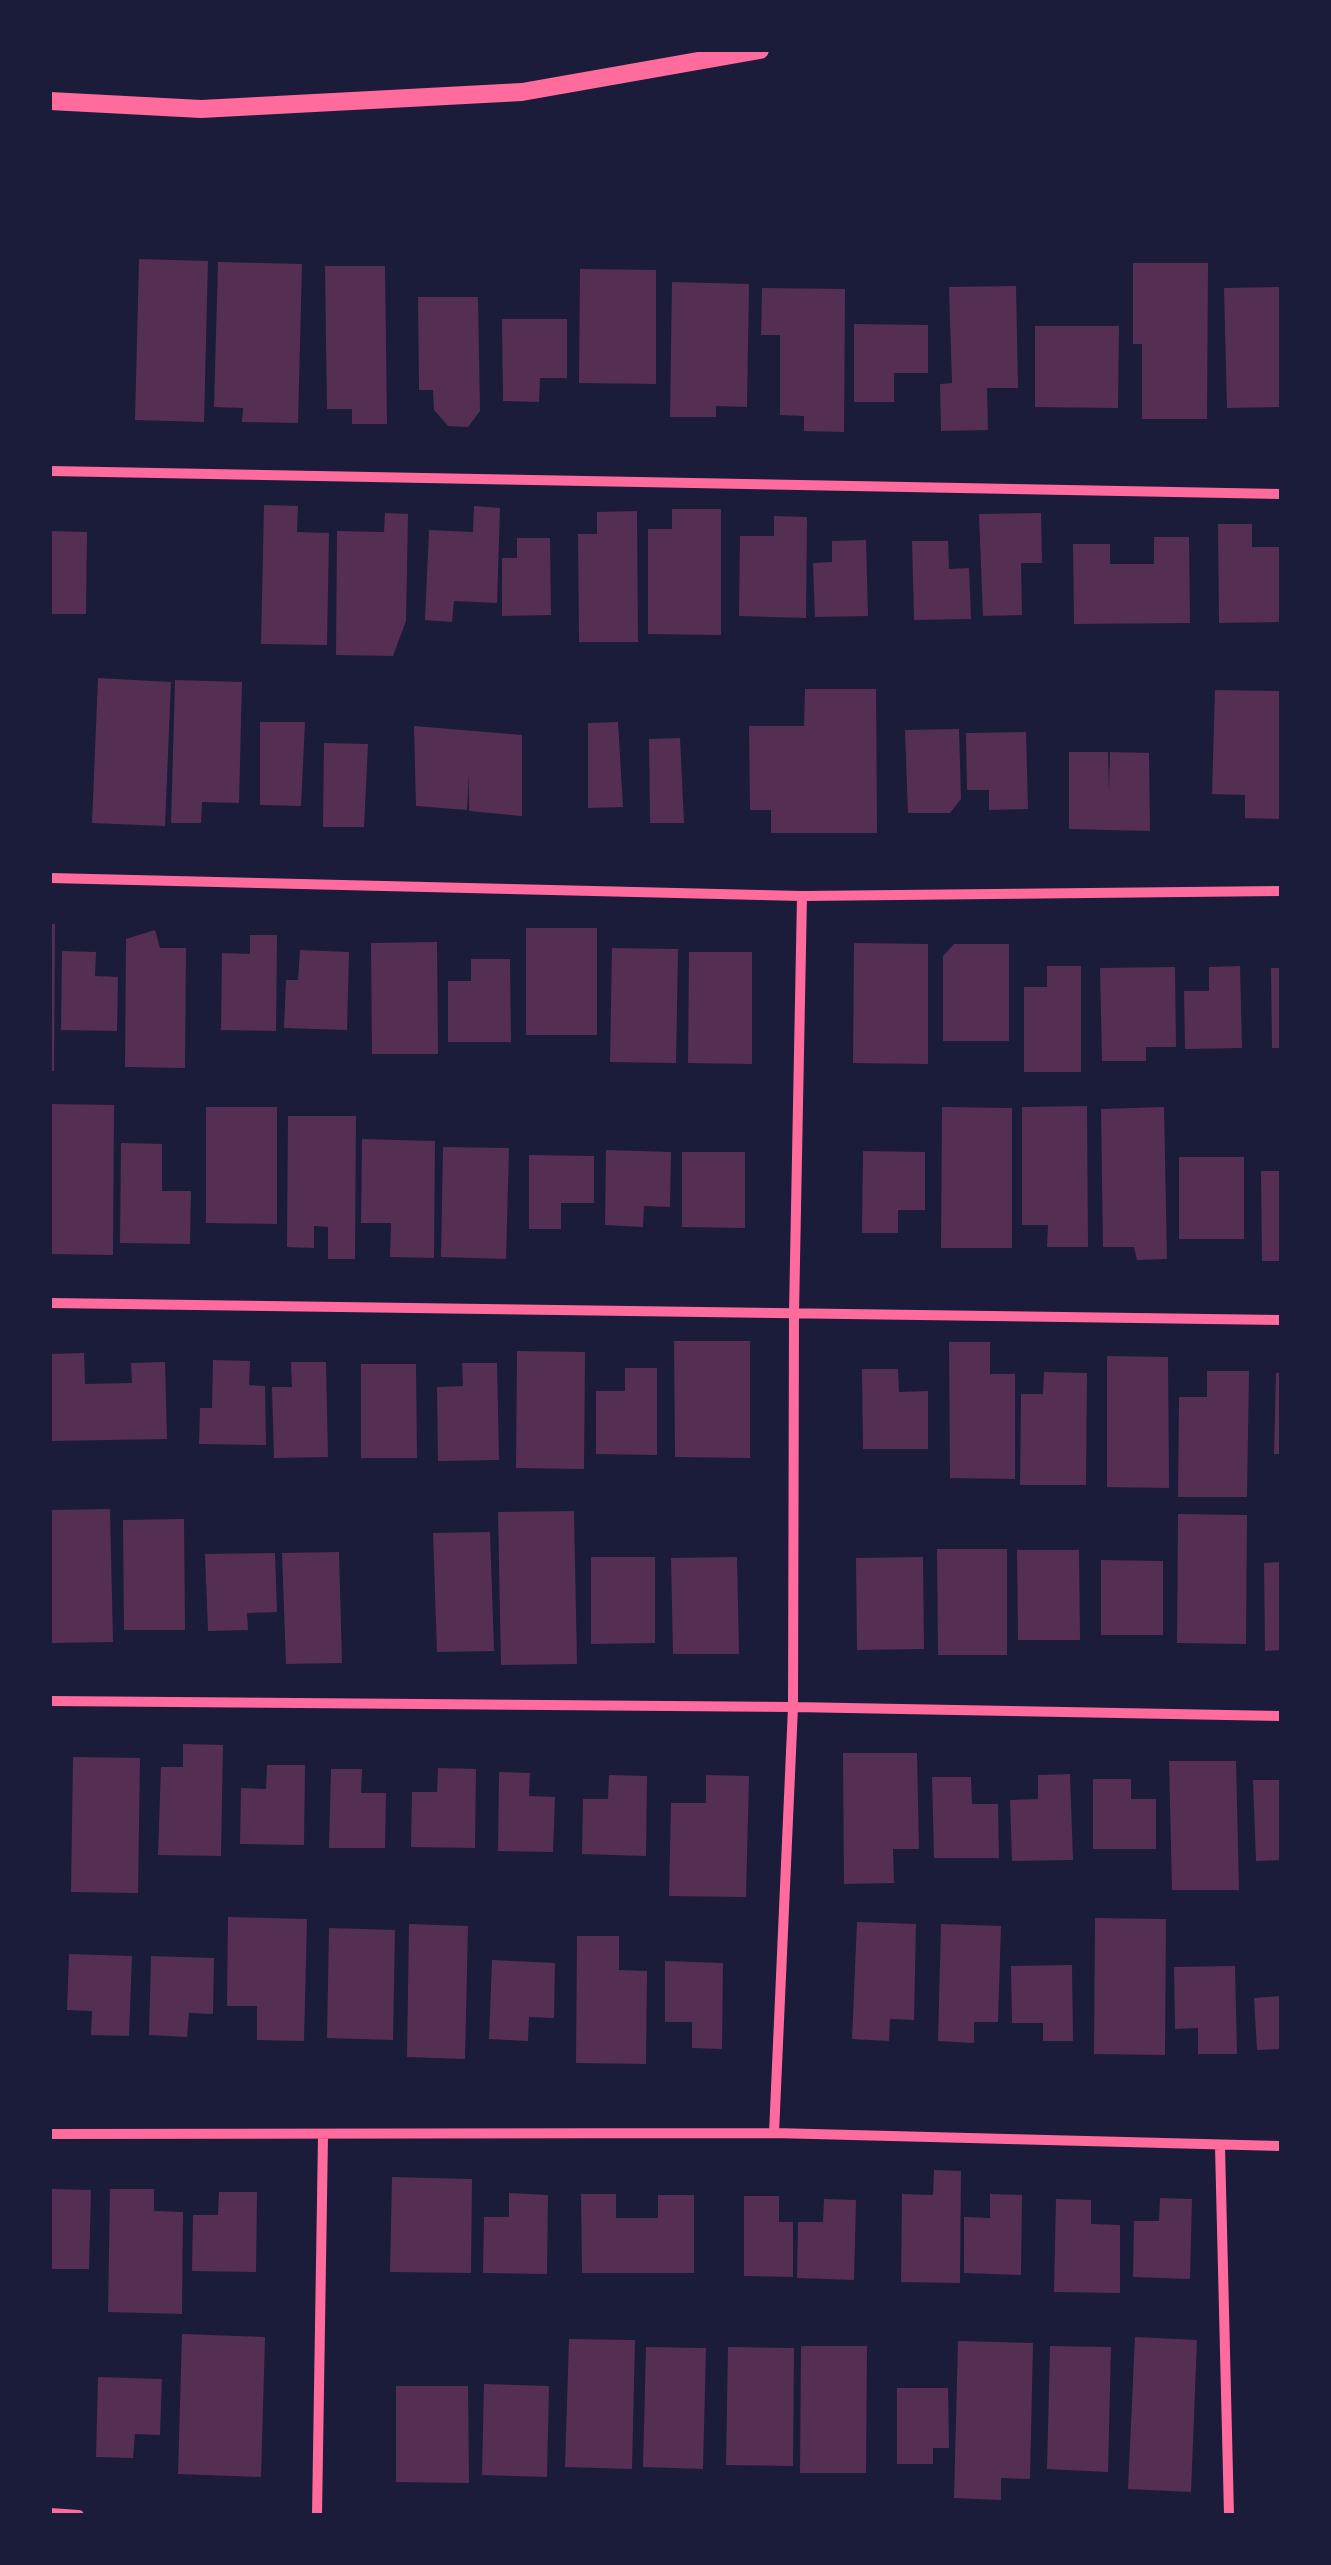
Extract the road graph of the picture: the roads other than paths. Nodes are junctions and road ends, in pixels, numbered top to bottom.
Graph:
1 (760, 50) edge
2 (50, 101) edge
3 (50, 472) edge
4 (1281, 494) edge
5 (50, 878) edge
6 (1281, 891) edge
7 (802, 896) junction
8 (50, 1304) edge
9 (794, 1313) junction
10 (1281, 1320) edge
11 (50, 1702) edge
12 (792, 1706) junction
13 (1281, 1716) edge
14 (774, 2133) junction
15 (50, 2134) edge
16 (323, 2136) junction
17 (1281, 2146) edge
18 (1220, 2147) junction
19 (50, 2513) edge
20 (79, 2515) edge
21 (317, 2515) edge
22 (1229, 2515) edge

1 - 2 street
3 - 4 street
5 - 7 street
6 - 7 street
7 - 9 street
8 - 9 street
9 - 10 street
9 - 12 street
11 - 12 street
12 - 13 street
12 - 14 street
14 - 16 street
14 - 18 street
15 - 16 street
16 - 21 street
17 - 18 street
18 - 22 street
19 - 20 street

